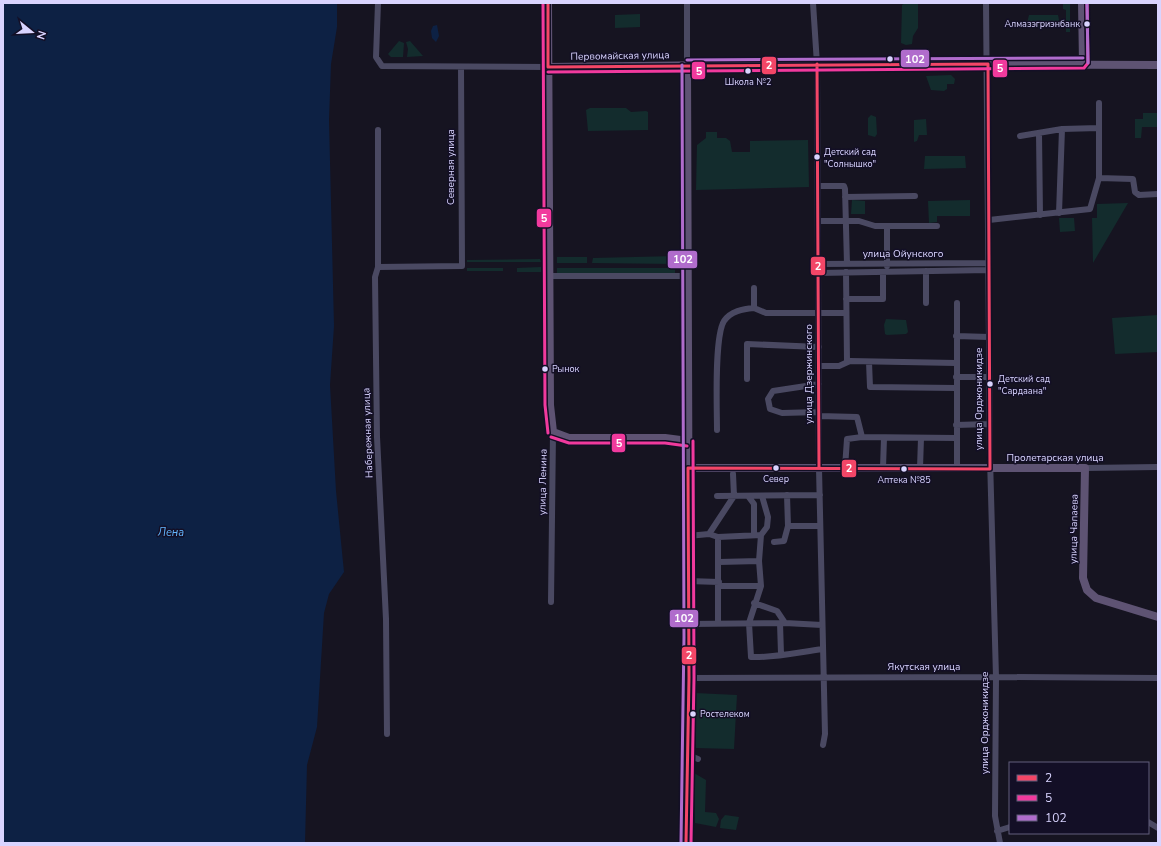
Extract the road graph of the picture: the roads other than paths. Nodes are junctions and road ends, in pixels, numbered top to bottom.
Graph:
1 (378, 3) edge
2 (548, 3) edge
3 (687, 3) edge
4 (813, 3) edge
5 (986, 3) edge
6 (1082, 3) edge
7 (1083, 63) junction
8 (817, 64) junction
9 (988, 64) junction
10 (687, 65) junction
11 (1158, 65) edge
12 (461, 67) junction
13 (548, 67) junction
14 (1099, 103) dead end
15 (1099, 128) junction
16 (1062, 129) junction
17 (378, 130) dead end
18 (1039, 133) junction
19 (1020, 136) dead end
20 (1099, 178) junction
21 (818, 186) junction
22 (1158, 194) edge
23 (915, 196) dead end
24 (845, 197) junction
25 (1059, 212) junction
26 (1040, 214) junction
27 (989, 220) junction
28 (818, 221) junction
29 (845, 221) junction
30 (887, 226) junction
31 (937, 226) dead end
32 (989, 263) junction
33 (818, 264) junction
34 (847, 264) junction
35 (886, 264) junction
36 (378, 268) junction
37 (989, 270) junction
38 (926, 271) junction
39 (846, 272) junction
40 (885, 272) junction
41 (818, 273) junction
42 (550, 276) junction
43 (688, 276) junction
44 (754, 288) dead end
45 (846, 299) junction
46 (926, 302) dead end
47 (957, 303) dead end
48 (754, 308) junction
49 (846, 313) junction
50 (818, 314) junction
51 (956, 336) junction
52 (989, 337) junction
53 (819, 348) junction
54 (847, 362) junction
55 (869, 362) junction
56 (956, 362) junction
57 (819, 366) junction
58 (956, 378) junction
59 (989, 378) junction
60 (747, 379) dead end
61 (819, 384) junction
62 (956, 388) junction
63 (819, 414) junction
64 (989, 424) junction
65 (956, 425) junction
66 (717, 430) dead end
67 (553, 432) junction
68 (862, 437) junction
69 (884, 438) junction
70 (921, 438) junction
71 (956, 438) junction
72 (688, 441) junction
73 (1158, 467) edge
74 (688, 468) junction
75 (819, 468) junction
76 (845, 468) junction
77 (883, 468) junction
78 (920, 468) junction
79 (1084, 468) junction
80 (957, 469) junction
81 (990, 469) junction
82 (733, 474) dead end
83 (787, 495) junction
84 (820, 495) junction
85 (717, 496) dead end
86 (734, 496) junction
87 (748, 496) junction
88 (762, 496) junction
89 (788, 526) junction
90 (820, 526) junction
91 (709, 534) junction
92 (757, 535) junction
93 (688, 536) junction
94 (718, 537) junction
95 (774, 542) dead end
96 (759, 561) junction
97 (719, 562) junction
98 (688, 581) junction
99 (719, 584) junction
100 (761, 586) junction
101 (551, 602) dead end
102 (754, 603) junction
103 (1158, 617) edge
104 (718, 622) junction
105 (749, 623) junction
106 (782, 623) junction
107 (689, 624) junction
108 (822, 626) junction
109 (823, 649) junction
110 (781, 654) junction
111 (823, 677) junction
112 (996, 677) junction
113 (689, 678) junction
114 (1158, 678) edge
115 (387, 734) dead end
116 (823, 745) dead end
117 (688, 754) junction
118 (698, 758) dead end
119 (1149, 823) edge
120 (1009, 827) edge
121 (1158, 828) edge
122 (997, 831) junction
123 (686, 843) edge
124 (1000, 843) edge

1 - 12 street, Первомайская улица
2 - 13 main road, улица Ленина
3 - 10 street
4 - 8 street, улица Дзержинского
5 - 9 street, улица Орджоникидзе
6 - 7 main road
7 - 9 main road, Первомайская улица
7 - 11 main road, Первомайская улица
8 - 9 main road, Первомайская улица
8 - 10 main road, Первомайская улица
8 - 21 street, улица Дзержинского
9 - 27 street, улица Орджоникидзе
10 - 13 main road, Первомайская улица
10 - 43 main road
12 - 13 street, Первомайская улица
12 - 36 street, Северная улица
13 - 42 main road, улица Ленина
14 - 15 street
15 - 16 street
15 - 20 street
16 - 18 street
16 - 25 street
17 - 36 street, Набережная улица
18 - 19 street
18 - 26 street
20 - 22 street
20 - 25 street
21 - 24 street
21 - 28 street, улица Дзержинского
23 - 24 street
24 - 29 street
25 - 26 street
26 - 27 street
27 - 32 street, улица Орджоникидзе
28 - 29 street
28 - 33 street, улица Дзержинского
29 - 30 street
29 - 34 street
30 - 31 street
30 - 35 street
32 - 35 street, улица Ойунского
32 - 37 street, улица Орджоникидзе
33 - 34 street, улица Ойунского
33 - 41 street, улица Дзержинского
34 - 35 street, улица Ойунского
35 - 40 street
36 - 115 street, Набережная улица
37 - 38 street, улица Ойунского
37 - 52 street, улица Орджоникидзе
38 - 40 street, улица Ойунского
38 - 46 street
39 - 40 street, улица Ойунского
39 - 41 street, улица Ойунского
39 - 45 street
40 - 45 street
41 - 50 street, улица Дзержинского
42 - 43 street
42 - 67 main road, улица Ленина
43 - 72 main road
44 - 48 street
45 - 49 street
47 - 51 street
48 - 50 street
48 - 66 street
49 - 50 street
49 - 54 street
50 - 53 street, улица Дзержинского
51 - 52 street
51 - 56 street
52 - 59 street, улица Орджоникидзе
53 - 57 street, улица Дзержинского
53 - 60 street
54 - 55 street
54 - 57 street
55 - 56 street
55 - 62 street
56 - 58 street
57 - 61 street, улица Дзержинского
58 - 59 street
58 - 62 street
59 - 64 street, улица Орджоникидзе
61 - 63 street, улица Дзержинского
61 - 63 street
62 - 65 street
63 - 68 street
63 - 75 street, улица Дзержинского
64 - 65 street
64 - 81 street, улица Орджоникидзе
65 - 71 street
67 - 72 main road
67 - 101 street, улица Ленина
68 - 69 street
68 - 76 street
69 - 70 street
69 - 77 street
70 - 71 street
70 - 78 street
71 - 80 street
72 - 74 main road
73 - 79 street, Пролетарская улица
74 - 75 main road, Пролетарская улица
74 - 93 main road
75 - 76 main road, Пролетарская улица
75 - 84 street, улица Дзержинского
76 - 77 main road, Пролетарская улица
77 - 78 main road, Пролетарская улица
78 - 80 main road, Пролетарская улица
79 - 81 main road, Пролетарская улица
79 - 103 main road, улица Чапаева
80 - 81 main road, Пролетарская улица
81 - 112 street, улица Орджоникидзе
82 - 86 street
83 - 84 street
83 - 88 street
83 - 89 street
84 - 90 street, улица Дзержинского
85 - 86 street
86 - 87 street
86 - 91 street
87 - 88 street
87 - 92 street
88 - 92 street
89 - 90 street
89 - 95 street
90 - 108 street, улица Дзержинского
91 - 93 street
91 - 94 street
92 - 94 street
92 - 96 street
93 - 98 main road
94 - 97 street
96 - 97 street
96 - 100 street
97 - 99 street
98 - 99 street
98 - 107 main road
99 - 100 street
99 - 104 street
100 - 102 street
102 - 105 street
102 - 106 street
104 - 105 street
104 - 107 street
105 - 106 street
105 - 110 street
106 - 108 street
106 - 110 street
107 - 113 main road
108 - 109 street, улица Дзержинского
109 - 110 street
109 - 111 street, улица Дзержинского
111 - 112 street, Якутская улица
111 - 113 street, Якутская улица
111 - 116 street, улица Дзержинского
112 - 114 street, Якутская улица
112 - 122 street, улица Орджоникидзе
113 - 117 main road
117 - 118 street
117 - 123 main road
119 - 121 street
120 - 122 street
122 - 124 street, улица Орджоникидзе

